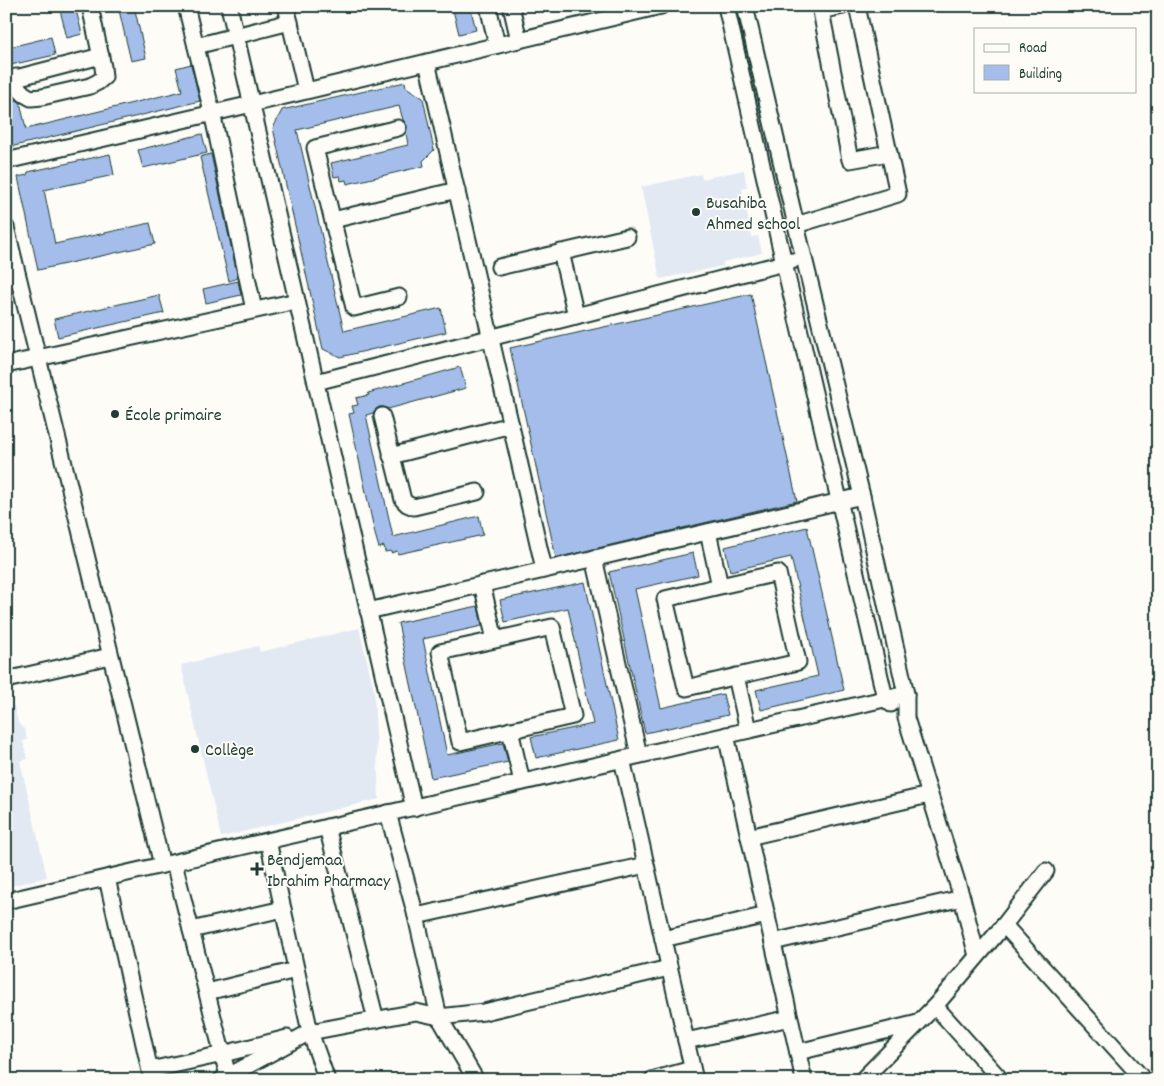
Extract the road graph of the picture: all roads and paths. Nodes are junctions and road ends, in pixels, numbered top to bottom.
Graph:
1 (90, 6) edge
2 (186, 6) edge
3 (230, 6) edge
4 (286, 6) edge
5 (488, 6) edge
6 (511, 6) edge
7 (661, 6) edge
8 (726, 6) edge
9 (745, 6) edge
10 (843, 6) edge
11 (856, 6) edge
12 (290, 22) junction
13 (236, 36) junction
14 (519, 40) junction
15 (497, 45) junction
16 (196, 46) junction
17 (101, 56) junction
18 (427, 62) junction
19 (11, 79) edge
20 (306, 90) junction
21 (252, 104) junction
22 (212, 112) junction
23 (398, 128) dead end
24 (889, 153) junction
25 (6, 161) edge
26 (457, 190) junction
27 (333, 220) junction
28 (796, 225) junction
29 (6, 227) edge
30 (627, 236) dead end
31 (561, 252) junction
32 (804, 258) junction
33 (784, 263) junction
34 (499, 267) dead end
35 (399, 297) dead end
36 (297, 301) junction
37 (254, 310) junction
38 (576, 316) junction
39 (490, 338) junction
40 (38, 358) junction
41 (6, 365) edge
42 (316, 382) junction
43 (382, 416) dead end
44 (511, 425) junction
45 (391, 456) junction
46 (477, 492) dead end
47 (862, 496) junction
48 (839, 501) junction
49 (708, 532) junction
50 (594, 558) junction
51 (544, 570) junction
52 (482, 584) junction
53 (720, 586) junction
54 (368, 611) junction
55 (494, 640) junction
56 (110, 656) junction
57 (736, 676) junction
58 (6, 680) edge
59 (906, 694) junction
60 (886, 698) junction
61 (906, 718) junction
62 (510, 730) junction
63 (748, 730) junction
64 (726, 735) junction
65 (639, 755) junction
66 (622, 759) junction
67 (522, 782) junction
68 (929, 795) junction
69 (414, 808) junction
70 (388, 813) junction
71 (327, 827) junction
72 (749, 837) junction
73 (268, 841) junction
74 (168, 864) junction
75 (646, 865) junction
76 (1046, 871) dead end
77 (107, 878) junction
78 (962, 898) junction
79 (6, 901) edge
80 (283, 909) junction
81 (767, 915) junction
82 (416, 916) junction
83 (1004, 925) junction
84 (192, 930) junction
85 (662, 939) junction
86 (773, 942) junction
87 (977, 956) junction
88 (669, 968) junction
89 (296, 970) junction
90 (207, 992) junction
91 (935, 1006) junction
92 (438, 1017) junction
93 (790, 1018) junction
94 (376, 1020) junction
95 (918, 1023) junction
96 (310, 1032) junction
97 (686, 1041) junction
98 (798, 1052) junction
99 (223, 1054) junction
100 (151, 1075) edge
101 (694, 1075) edge
102 (225, 1078) edge
103 (327, 1080) edge
104 (476, 1080) edge
105 (652, 1080) edge
106 (804, 1080) edge
107 (862, 1080) edge
108 (1001, 1080) edge
109 (1144, 1080) edge

1 - 17 street
2 - 16 street
3 - 13 street
4 - 12 street
5 - 15 street
6 - 14 street
7 - 14 street
8 - 33 street
9 - 28 street
10 - 24 street
11 - 24 street
12 - 13 street
12 - 20 street
13 - 16 street
13 - 21 street
14 - 15 street
15 - 18 street
16 - 22 street
17 - 19 street
17 - 19 street
18 - 20 street
18 - 26 street
20 - 21 street
21 - 22 street
21 - 36 street
22 - 25 street
22 - 37 street
23 - 27 street
24 - 28 street
26 - 27 street
26 - 39 street
27 - 35 street
28 - 32 street
29 - 40 street
30 - 31 street
31 - 34 street
31 - 38 street
32 - 33 street
32 - 47 street
33 - 38 street
33 - 48 street
36 - 37 street
36 - 42 street
37 - 40 street
38 - 39 street
39 - 42 street
39 - 44 street
40 - 41 street
40 - 56 street
42 - 54 street
43 - 45 street
44 - 45 street
44 - 51 street
45 - 46 street
47 - 48 street
47 - 59 street
48 - 49 street
48 - 60 street
49 - 50 street
49 - 53 street
50 - 51 street
50 - 65 street
51 - 52 street
52 - 54 street
52 - 55 street
53 - 57 street
53 - 57 street
54 - 69 street
55 - 62 street
55 - 62 street
56 - 58 street
56 - 74 street
57 - 63 street
59 - 60 street
59 - 61 street
60 - 61 street
60 - 63 street
61 - 68 street
62 - 67 street
63 - 64 street
64 - 65 street
64 - 72 street
65 - 66 street
66 - 67 street
66 - 75 street
67 - 69 street
68 - 72 street
68 - 78 street
69 - 70 street
70 - 71 street
70 - 82 street
71 - 73 street
71 - 94 street
72 - 81 street
73 - 74 street
73 - 80 street
74 - 77 street
74 - 84 street
75 - 82 street
75 - 85 street
76 - 83 street
77 - 79 street
77 - 100 street
78 - 86 street
78 - 87 street
80 - 84 street
80 - 89 street
81 - 85 street
81 - 86 street
82 - 92 street
83 - 87 street
83 - 109 street
84 - 90 street
85 - 88 street
86 - 93 street
87 - 91 street
88 - 92 street
88 - 97 street
89 - 90 street
89 - 96 street
90 - 99 street
91 - 95 street
91 - 108 street
92 - 94 street
92 - 104 street
93 - 97 street
93 - 98 street
94 - 96 street
95 - 98 street
95 - 107 street
96 - 99 street
96 - 102 street
96 - 103 street
97 - 101 street
98 - 106 street
99 - 100 street
99 - 102 street
101 - 105 street

